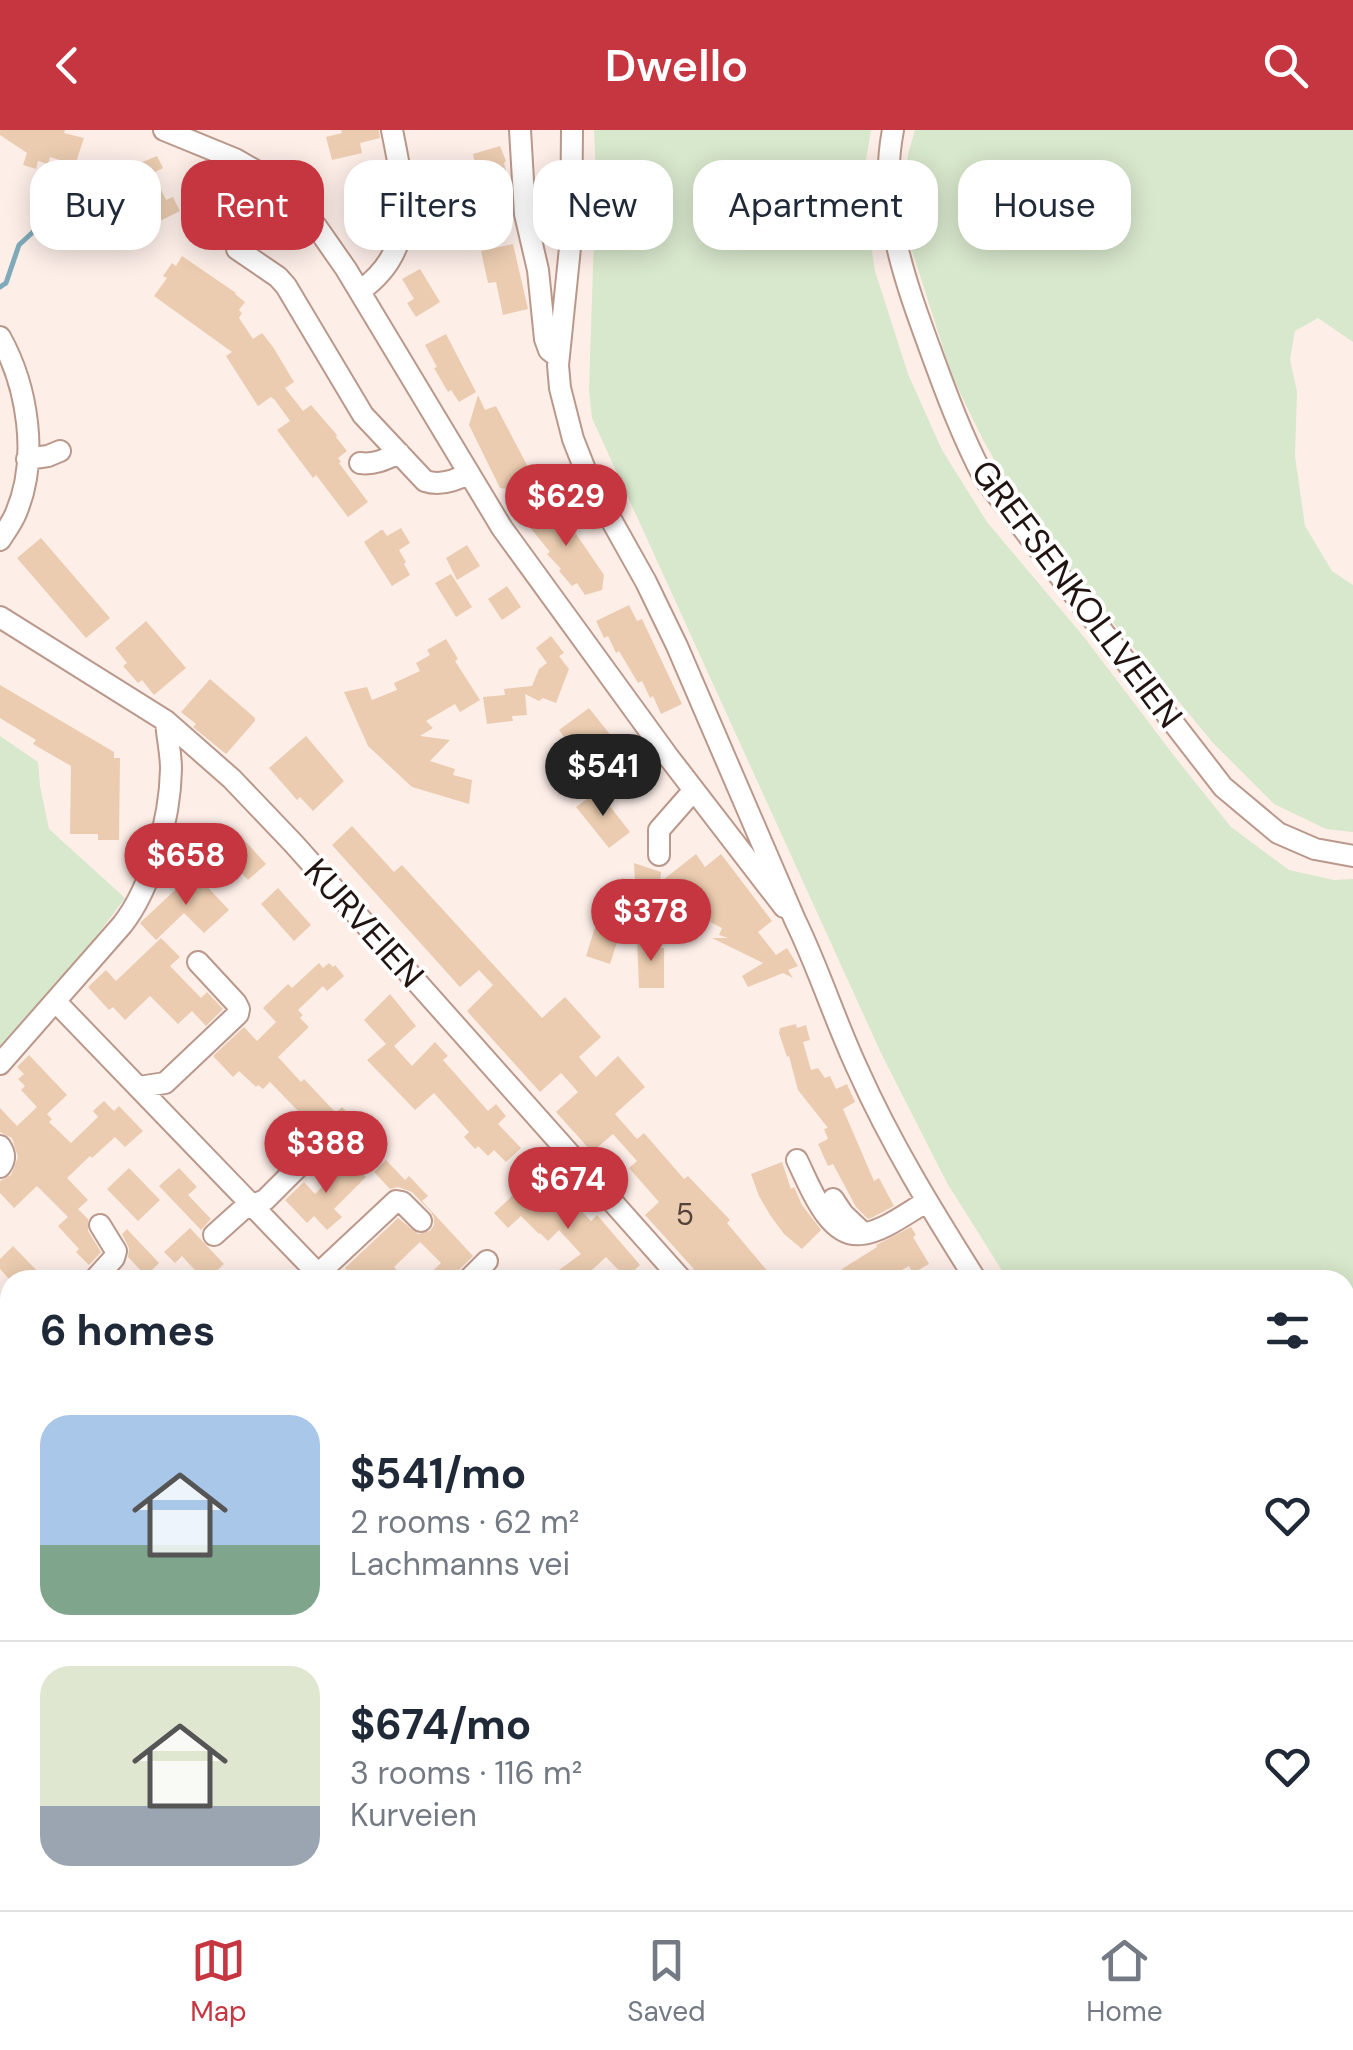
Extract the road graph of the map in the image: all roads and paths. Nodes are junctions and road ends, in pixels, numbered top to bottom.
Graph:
1 (164, 130) edge
2 (392, 130) edge
3 (520, 130) edge
4 (572, 130) edge
5 (893, 130) edge
6 (238, 250) edge
7 (360, 290) junction
8 (0, 338) edge
9 (558, 357) junction
10 (60, 451) dead end
11 (398, 453) junction
12 (27, 459) junction
13 (360, 462) dead end
14 (468, 474) junction
15 (0, 540) edge
16 (0, 617) edge
17 (166, 722) junction
18 (694, 790) junction
19 (659, 856) dead end
20 (1353, 856) edge
21 (763, 866) junction
22 (198, 962) dead end
23 (56, 1002) junction
24 (0, 1064) edge
25 (140, 1087) junction
26 (330, 1135) dead end
27 (0, 1146) edge
28 (797, 1160) dead end
29 (0, 1167) edge
30 (832, 1200) dead end
31 (926, 1202) junction
32 (252, 1204) junction
33 (421, 1221) dead end
34 (100, 1225) dead end
35 (865, 1234) junction
36 (214, 1235) dead end
37 (488, 1261) dead end
38 (103, 1270) edge
39 (314, 1270) edge
40 (328, 1270) edge
41 (479, 1270) edge
42 (673, 1270) edge
43 (970, 1270) edge

1 - 7 street
2 - 7 street
3 - 9 street
4 - 9 street
5 - 20 street, GREFSENKOLLVEIEN
6 - 11 street
7 - 14 street
8 - 12 street
9 - 21 street
10 - 12 street
11 - 13 street
11 - 14 street
12 - 15 street
14 - 18 street
16 - 17 street, KURVEIEN
17 - 23 street
17 - 42 street, KURVEIEN
18 - 19 street
18 - 21 street
21 - 31 street
22 - 25 street
23 - 24 street
23 - 25 street
25 - 32 street
26 - 32 street
27 - 29 street
28 - 35 street
30 - 35 street
31 - 35 street
31 - 43 street
32 - 36 street
32 - 39 street
33 - 40 street
34 - 38 street
37 - 41 street

